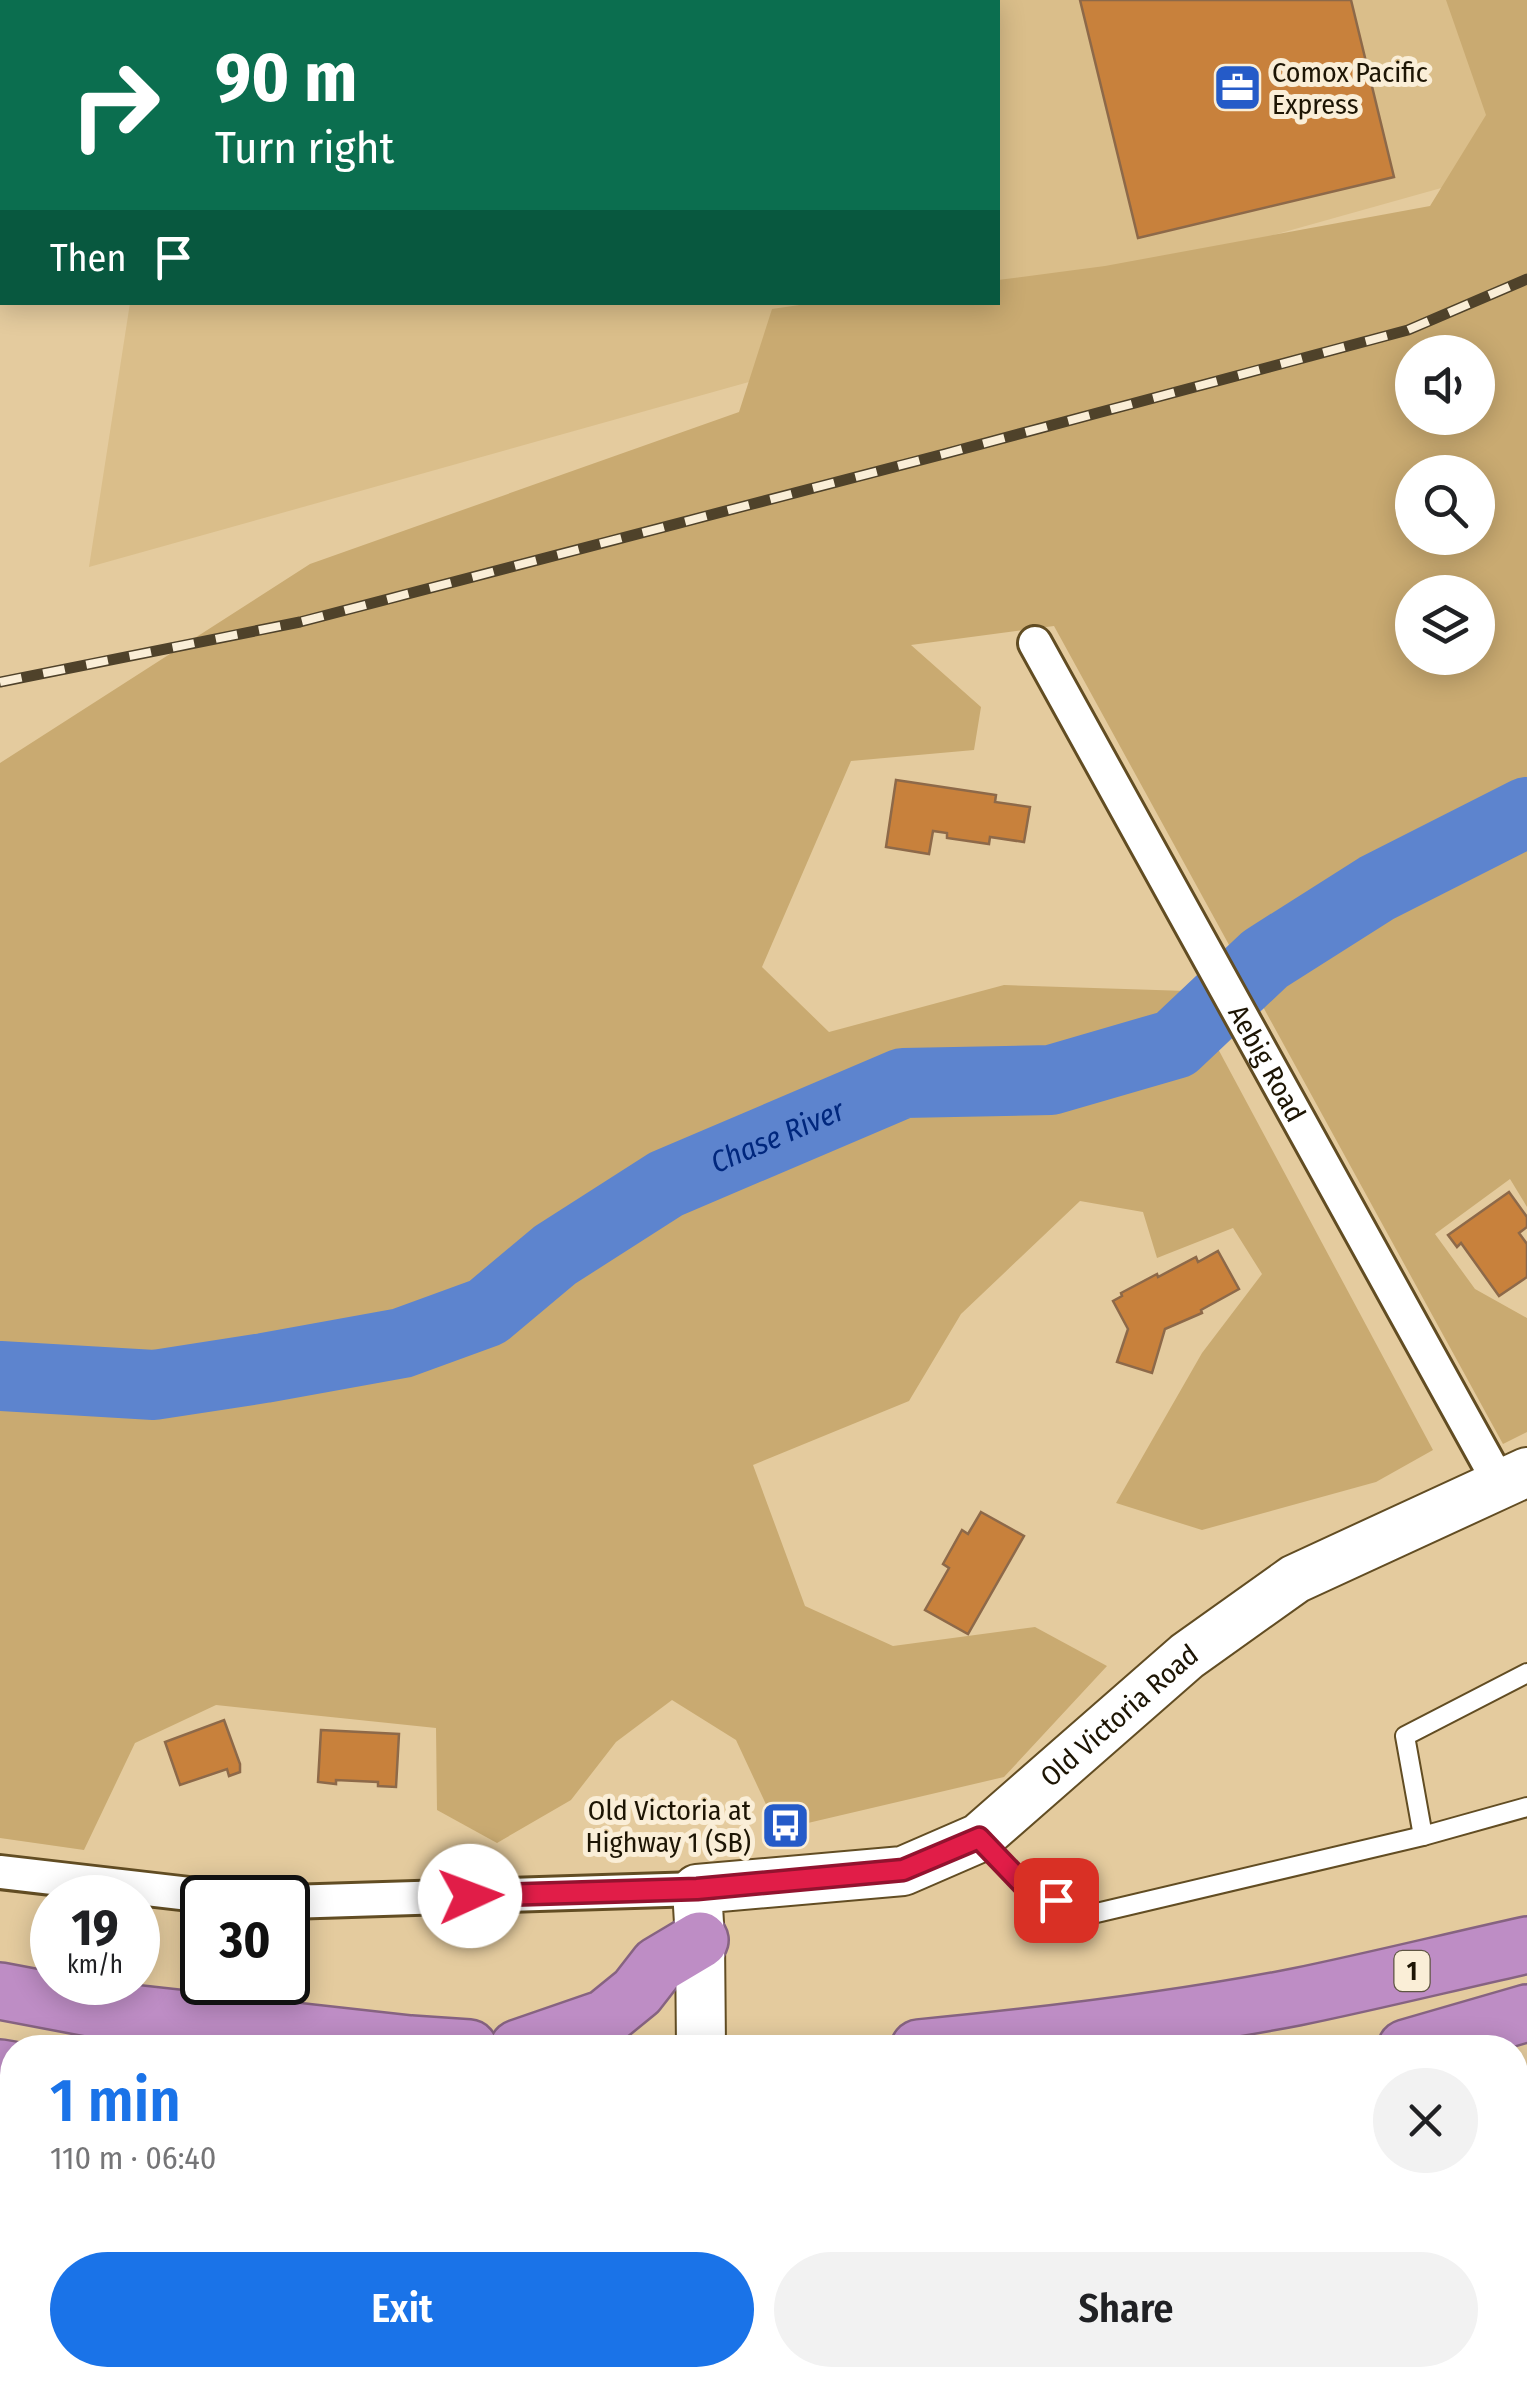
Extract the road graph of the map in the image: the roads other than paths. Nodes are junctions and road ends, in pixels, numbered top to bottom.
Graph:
1 (1035, 644) dead end
2 (1514, 1478) edge
3 (1527, 1673) edge
4 (1527, 1806) edge
5 (1422, 1836) junction
6 (979, 1838) junction
7 (0, 1872) edge
8 (180, 1893) edge
9 (310, 1903) edge
10 (699, 1915) junction
11 (1527, 1945) edge
12 (0, 1991) edge
13 (1527, 2014) edge
14 (329, 2035) edge
15 (555, 2035) edge
16 (701, 2035) edge
17 (1038, 2035) edge
18 (1452, 2035) edge

1 - 2 street, Aebig Road
2 - 6 street, Old Victoria Road
3 - 5 lane
4 - 5 lane
5 - 6 lane
6 - 10 street, Old Victoria Road
7 - 8 street
9 - 10 street, Old Victoria Road
10 - 15 highway
10 - 16 street
11 - 17 highway, 1
12 - 14 highway
13 - 18 highway

